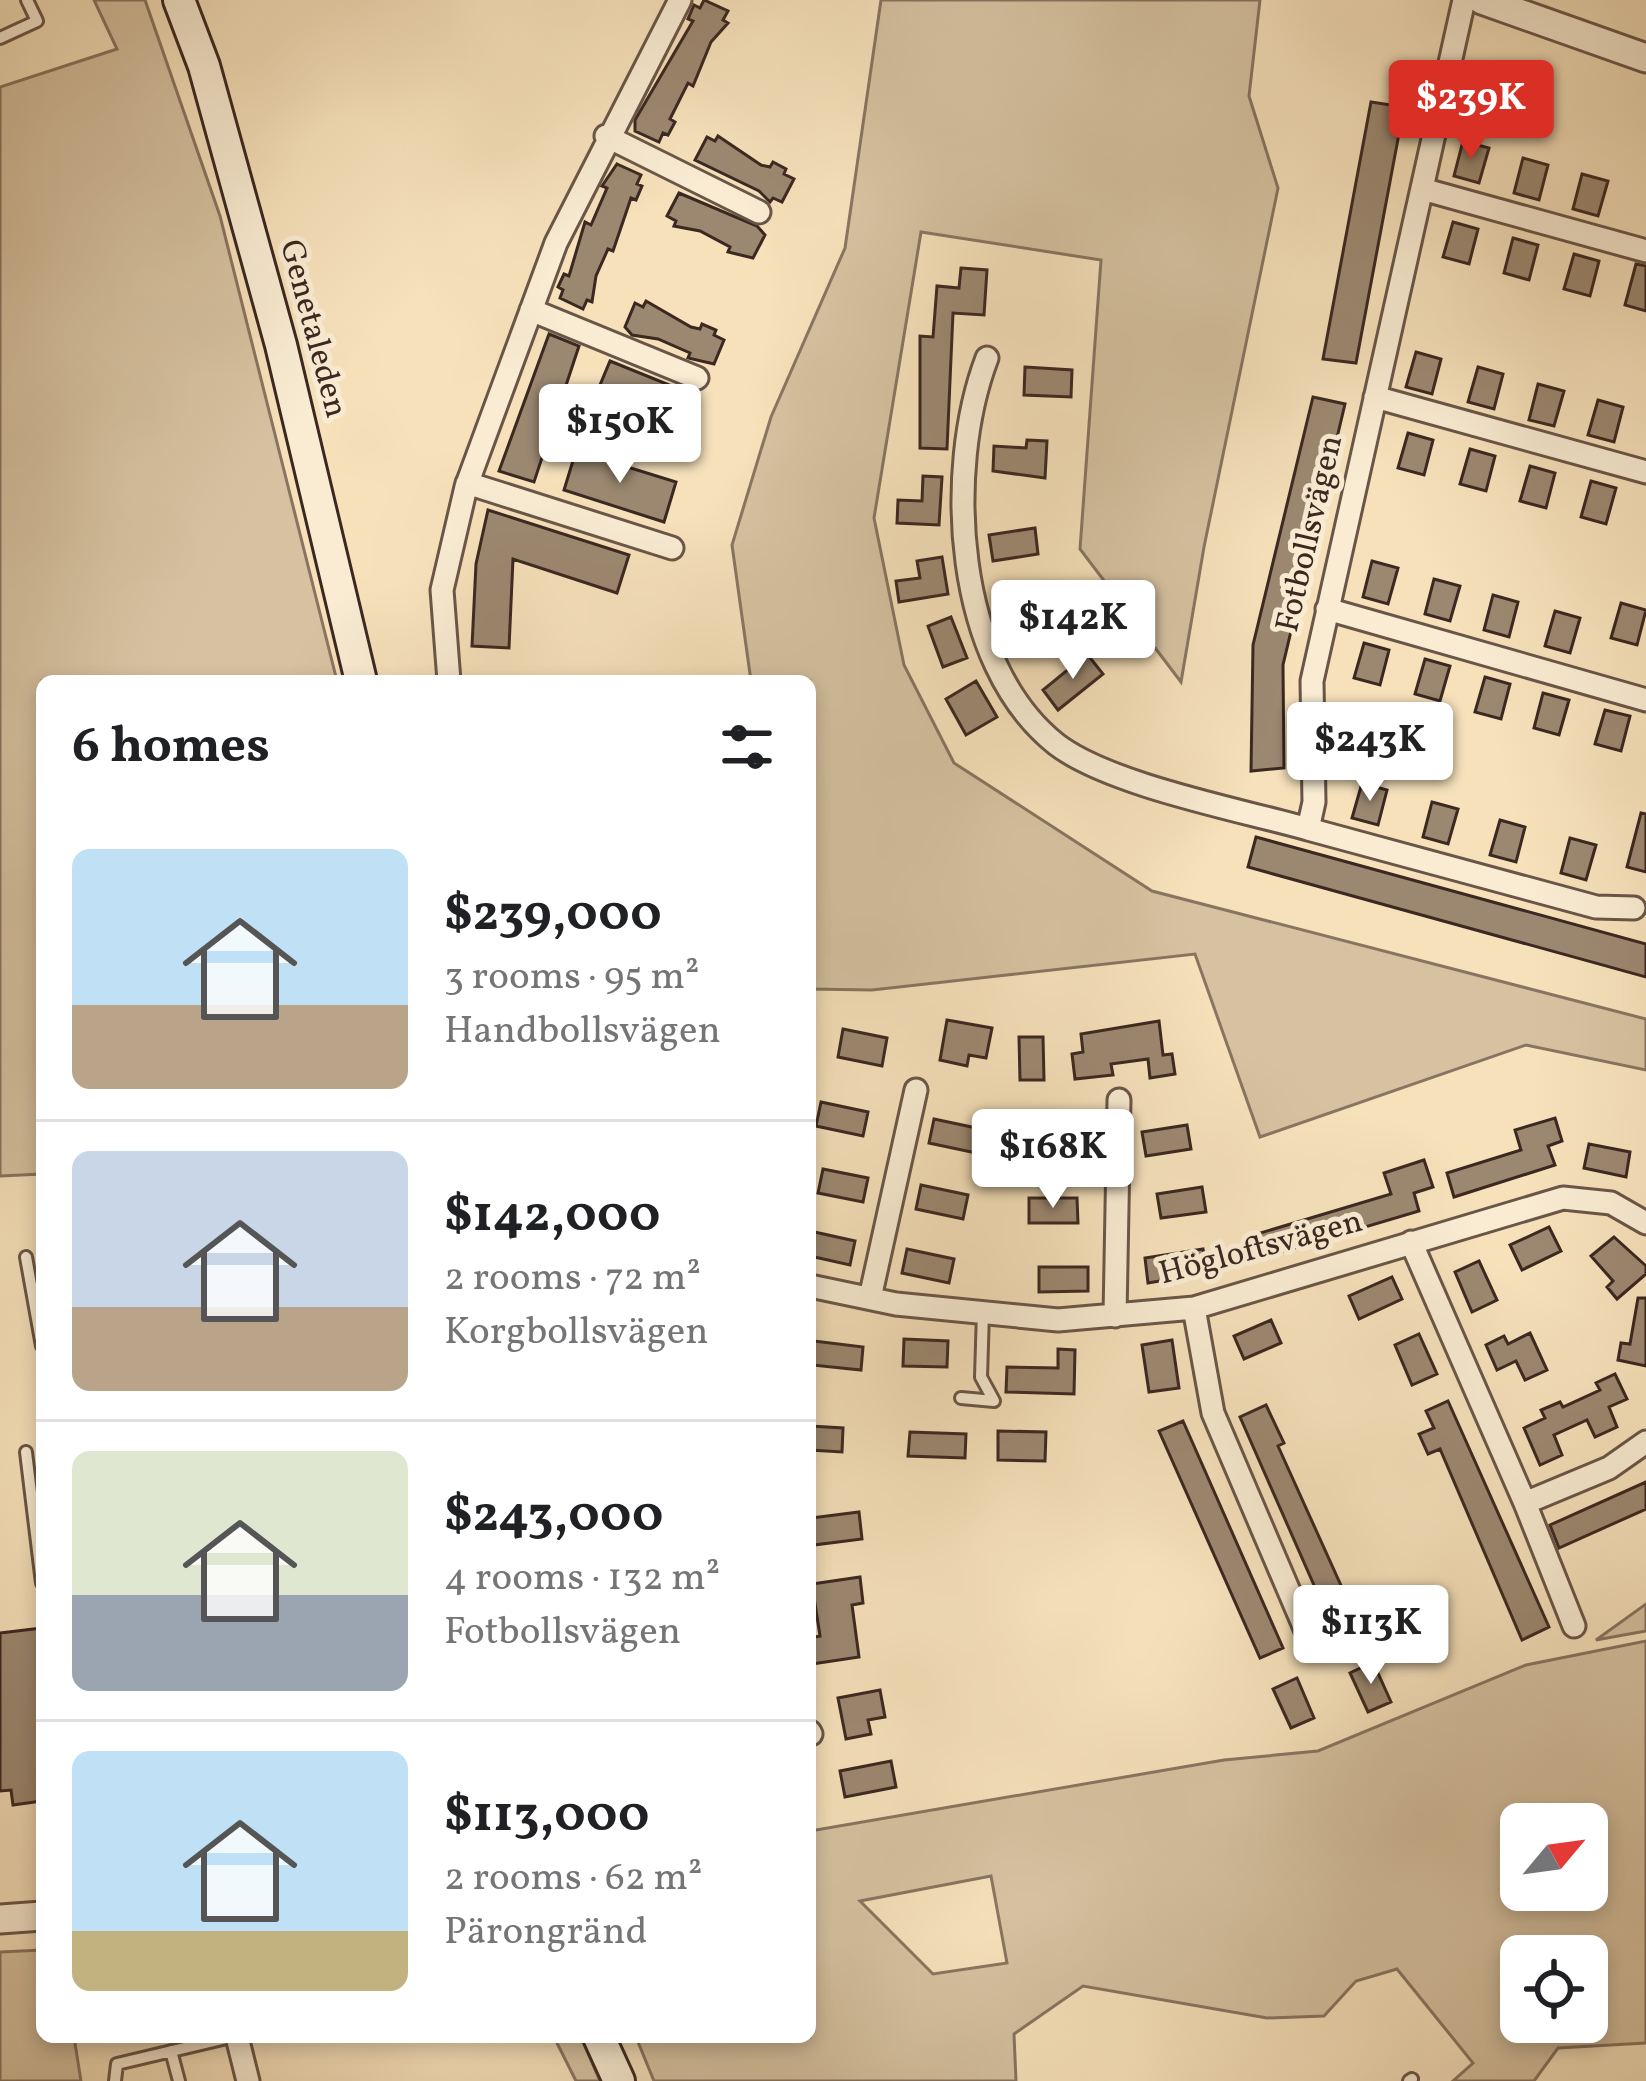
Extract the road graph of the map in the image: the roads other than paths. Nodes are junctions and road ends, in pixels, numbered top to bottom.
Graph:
1 (28, 0) edge
2 (179, 0) edge
3 (680, 0) edge
4 (1465, 0) edge
5 (1482, 0) edge
6 (0, 38) edge
7 (1646, 58) edge
8 (606, 136) junction
9 (1422, 189) junction
10 (759, 212) dead end
11 (1646, 251) edge
12 (531, 310) junction
13 (986, 358) dead end
14 (697, 378) dead end
15 (1375, 398) junction
16 (1646, 472) edge
17 (467, 483) junction
18 (672, 548) dead end
19 (1327, 609) junction
20 (361, 675) edge
21 (449, 675) edge
22 (1646, 700) edge
23 (1308, 829) junction
24 (1634, 908) dead end
25 (916, 1090) dead end
26 (1119, 1100) dead end
27 (1646, 1222) edge
28 (1411, 1242) junction
29 (26, 1257) dead end
30 (816, 1287) edge
31 (870, 1298) junction
32 (1194, 1308) junction
33 (982, 1312) junction
34 (36, 1313) edge
35 (1115, 1316) junction
36 (961, 1398) dead end
37 (1646, 1442) edge
38 (26, 1452) dead end
39 (1525, 1503) junction
40 (36, 1534) edge
41 (1574, 1626) dead end
42 (1309, 1638) dead end
43 (36, 1916) edge
44 (0, 1919) edge
45 (207, 2043) edge
46 (236, 2043) edge
47 (602, 2043) edge
48 (171, 2051) junction
49 (115, 2081) edge
50 (179, 2081) edge
51 (248, 2081) edge
52 (619, 2081) edge

1 - 6 lane
2 - 20 main road, Genetaleden
3 - 8 street
4 - 9 street, Fotbollsvägen
5 - 7 street
8 - 10 street
8 - 12 street
9 - 11 street
9 - 15 street, Fotbollsvägen
12 - 14 street
12 - 17 street
13 - 23 street
15 - 16 street
15 - 19 street, Fotbollsvägen
17 - 18 street
17 - 21 street
19 - 22 street
19 - 23 street, Fotbollsvägen
23 - 24 street
25 - 31 street
26 - 35 street
27 - 28 street, Högloftsvägen
28 - 32 street, Högloftsvägen
28 - 39 street, Högloftsvägen
29 - 34 lane
30 - 31 street, Högloftsvägen
31 - 33 street, Högloftsvägen
32 - 35 street, Högloftsvägen
32 - 42 street
33 - 35 street, Högloftsvägen
33 - 36 lane
37 - 39 street
38 - 40 lane
39 - 41 street, Högloftsvägen
43 - 44 street
45 - 48 lane
46 - 51 street
47 - 52 main road
48 - 49 lane
48 - 50 lane

